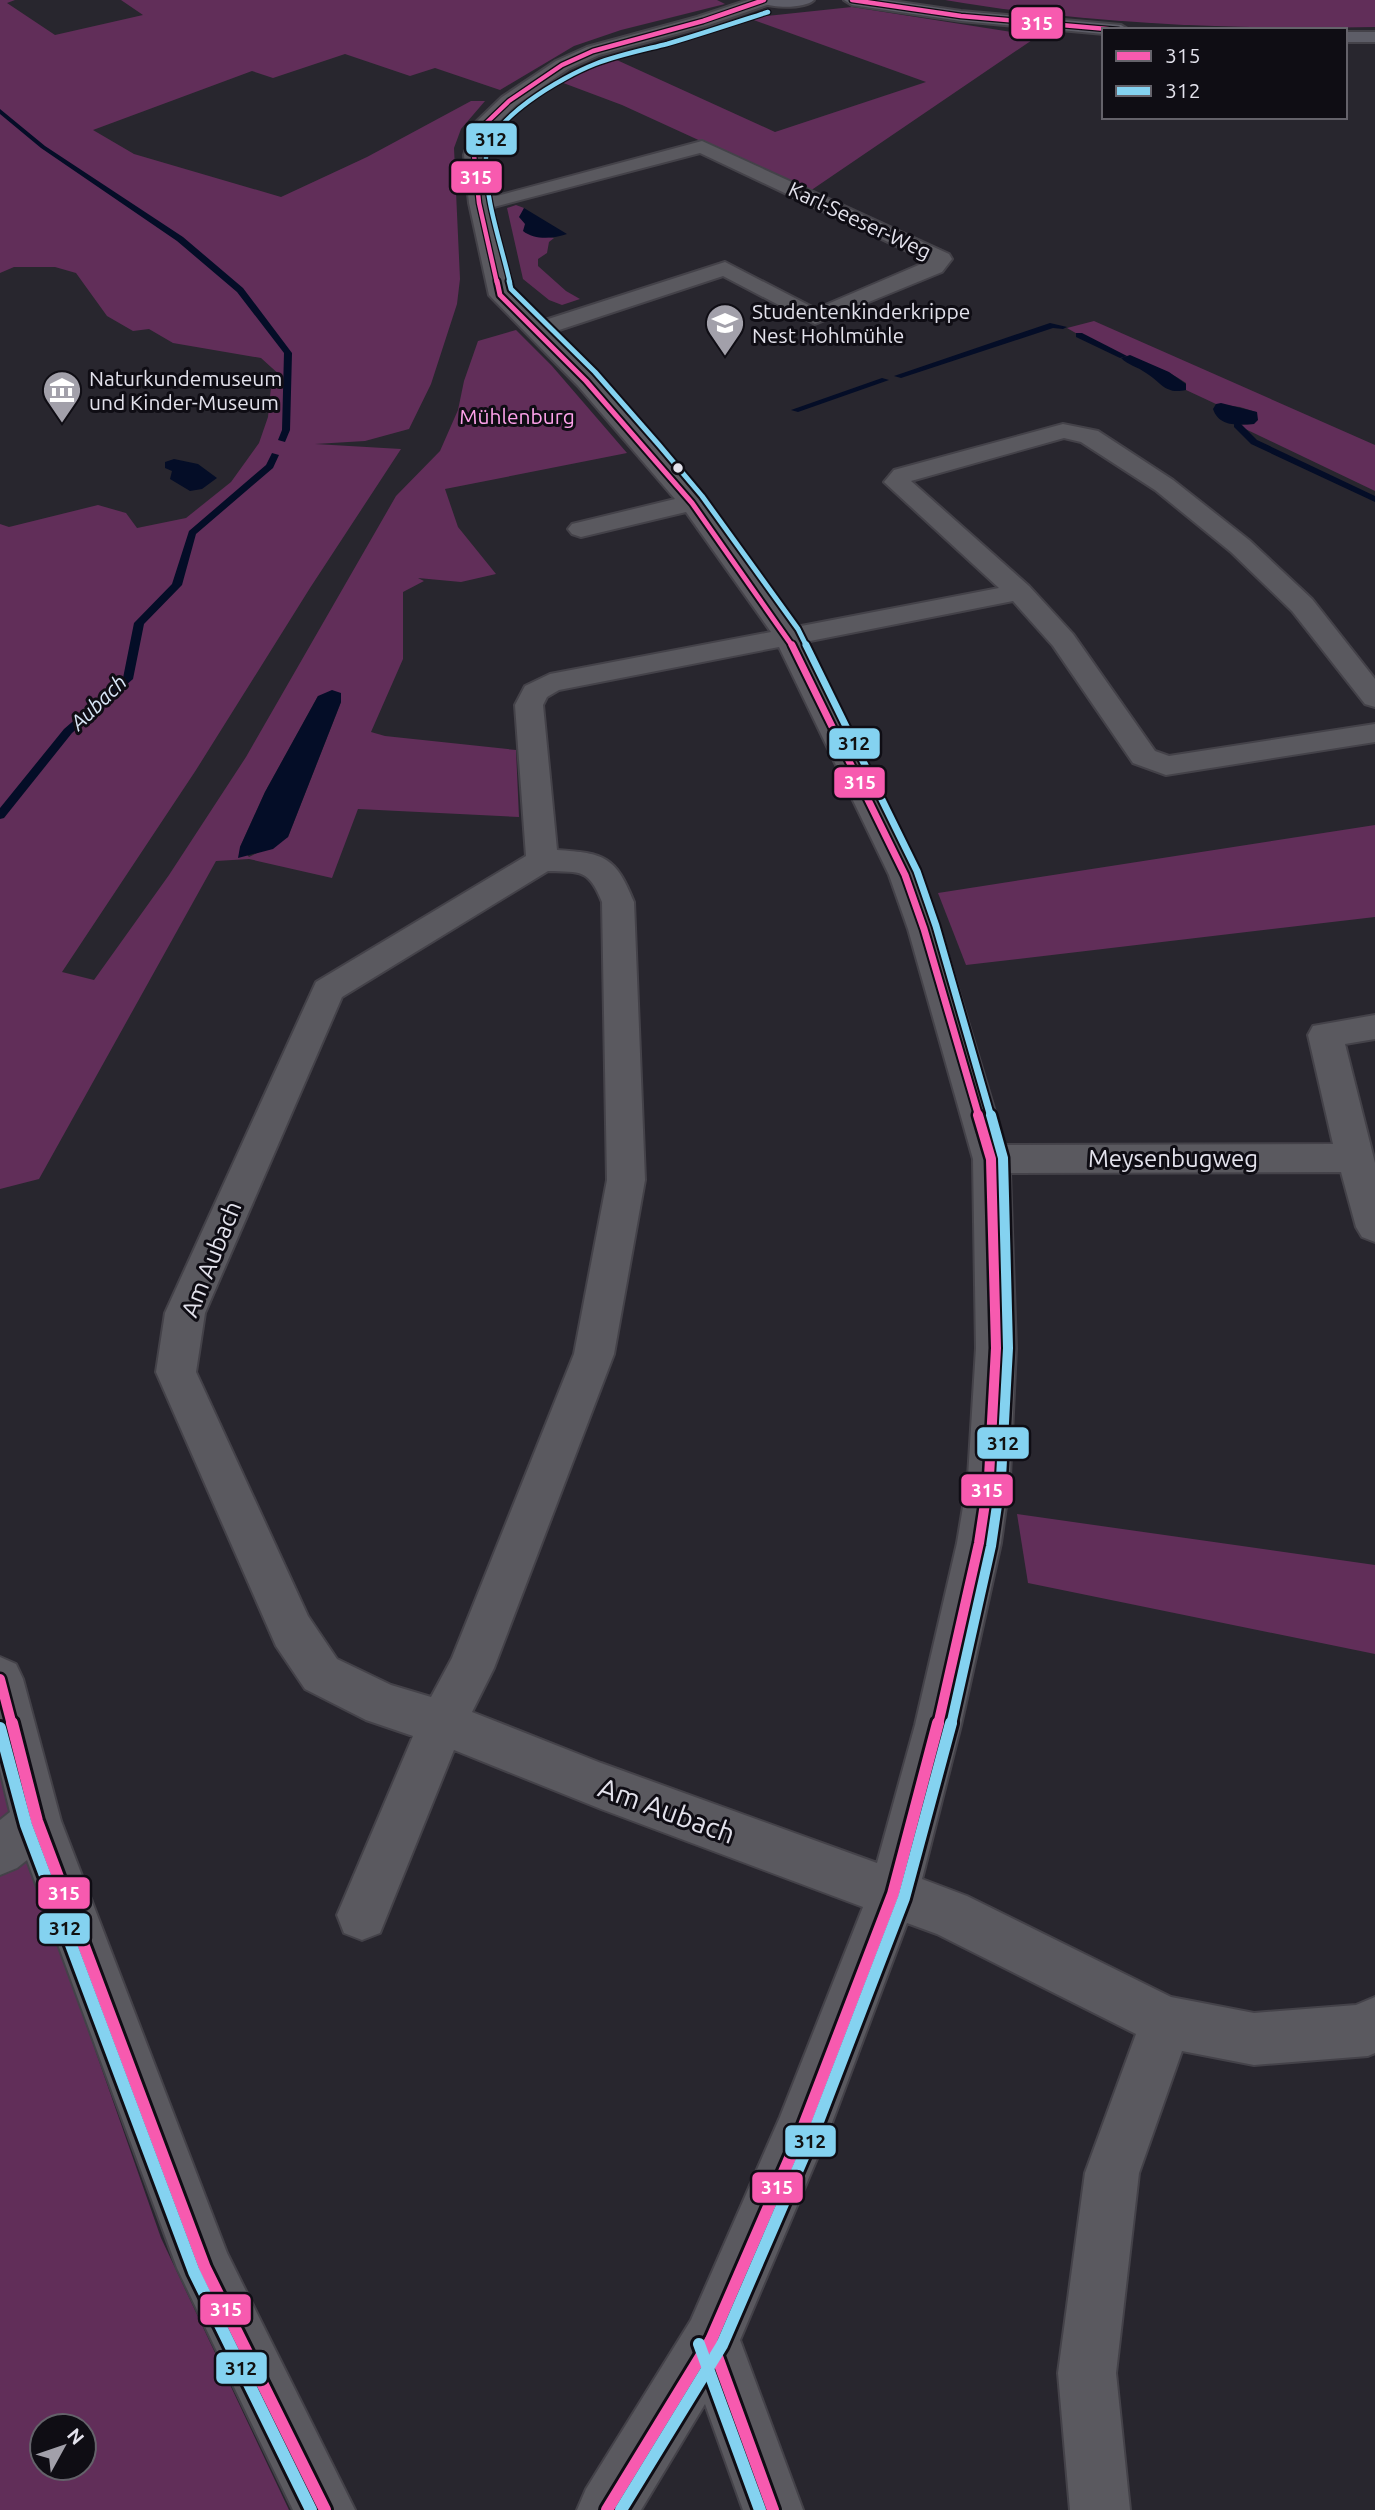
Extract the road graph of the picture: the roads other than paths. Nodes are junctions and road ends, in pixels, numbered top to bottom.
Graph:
1 (765, 0) edge
2 (806, 0) edge
3 (852, 0) edge
4 (1102, 28) edge
5 (1347, 37) edge
6 (1375, 37) edge
7 (479, 203) junction
8 (536, 330) junction
9 (692, 503) junction
10 (580, 529) dead end
11 (1019, 592) junction
12 (788, 636) junction
13 (1375, 698) edge
14 (1375, 733) edge
15 (542, 860) junction
16 (1375, 1027) edge
17 (1355, 1158) junction
18 (991, 1159) junction
19 (1375, 1227) edge
20 (0, 1679) edge
21 (442, 1723) junction
22 (18, 1836) edge
23 (893, 1894) junction
24 (362, 1915) dead end
25 (1166, 2022) junction
26 (1375, 2023) edge
27 (711, 2340) junction
28 (325, 2510) edge
29 (607, 2510) edge
30 (773, 2510) edge
31 (1100, 2510) edge

1 - 2 main road
1 - 7 street
3 - 4 main road
5 - 6 main road
7 - 8 street
7 - 8 street, Karl-Seeser-Weg
8 - 9 street
9 - 10 street
9 - 12 street
11 - 12 street
11 - 13 street
11 - 14 street
12 - 15 street
12 - 18 street
15 - 21 street
15 - 21 street, Am Aubach
16 - 17 street
17 - 18 street, Meysenbugweg
17 - 19 street
18 - 23 street
20 - 22 street
21 - 23 street, Am Aubach
21 - 24 street
22 - 28 street
23 - 25 street, Am Aubach
23 - 27 street
25 - 26 street, Am Aubach
25 - 31 street
27 - 29 street
27 - 30 street

